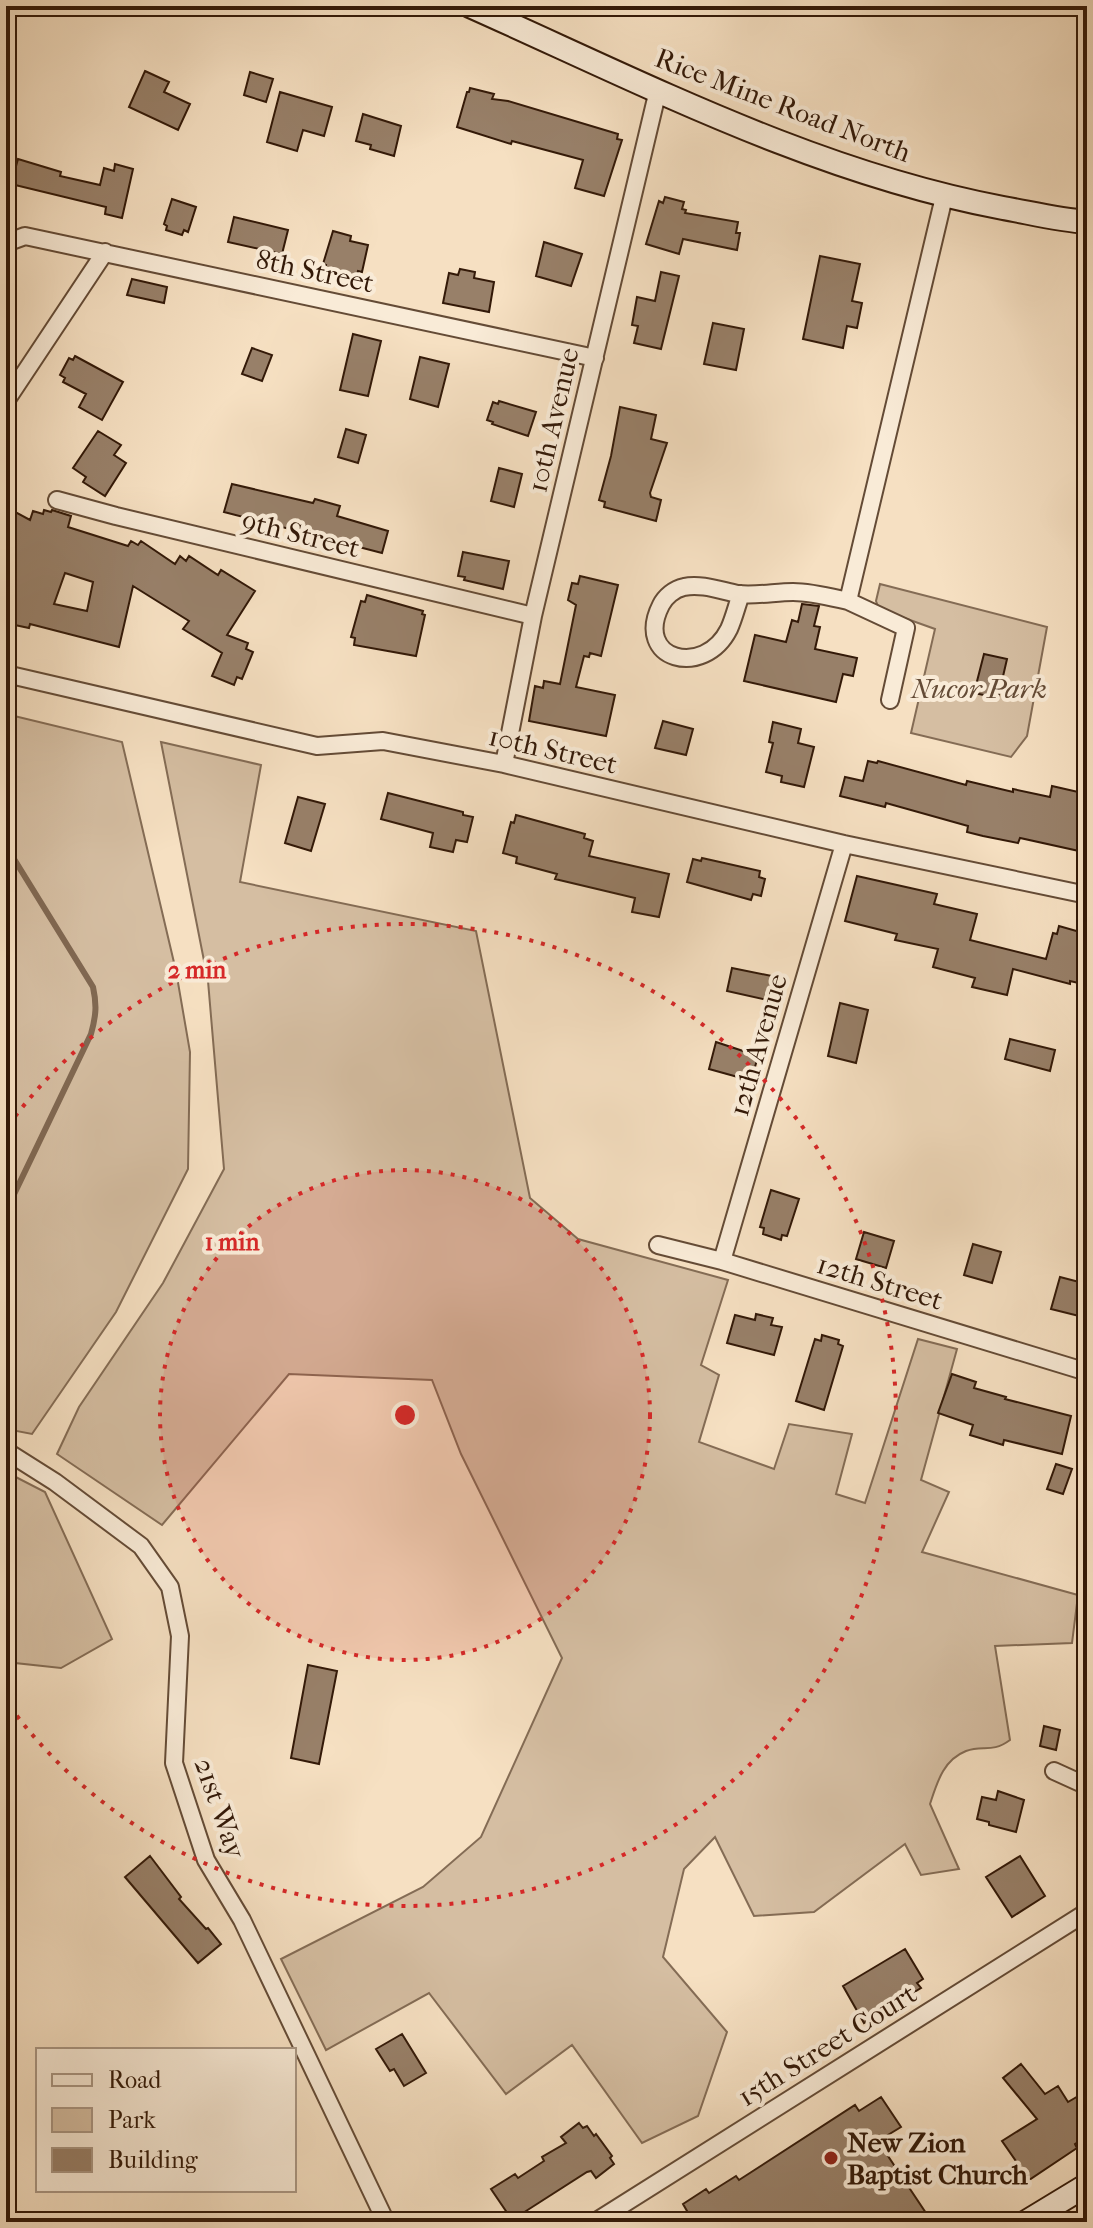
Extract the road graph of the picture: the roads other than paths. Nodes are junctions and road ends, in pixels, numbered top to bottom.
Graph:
1 (470, 6) edge
2 (658, 90) junction
3 (944, 197) junction
4 (1087, 222) edge
5 (6, 243) edge
6 (105, 252) junction
7 (595, 358) junction
8 (6, 401) edge
9 (57, 500) dead end
10 (741, 594) junction
11 (848, 601) junction
12 (533, 616) junction
13 (6, 674) edge
14 (890, 700) dead end
15 (504, 764) junction
16 (844, 844) junction
17 (1087, 895) edge
18 (658, 1245) dead end
19 (722, 1261) junction
20 (1087, 1372) edge
21 (6, 1451) edge
22 (1054, 1771) dead end
23 (1087, 1786) edge
24 (1087, 1912) edge
25 (1087, 2185) edge
26 (386, 2222) edge
27 (595, 2222) edge
28 (1026, 2222) edge

1 - 2 main road, Rice Mine Road North
2 - 3 main road, Rice Mine Road North
2 - 7 street, 10th Avenue
3 - 4 main road, Rice Mine Road North
3 - 11 street
5 - 6 street, 8th Street
6 - 7 street, 8th Street
6 - 8 street
7 - 12 street, 10th Avenue
9 - 12 street, 9th Street
10 - 10 street
10 - 11 street
11 - 14 street
12 - 15 street, 10th Avenue
13 - 15 street, 10th Street
15 - 16 street, 10th Street
16 - 17 street, 10th Street
16 - 19 street, 12th Avenue
18 - 19 street, 12th Street
19 - 20 street, 12th Street
21 - 26 street, 21st Way
22 - 23 street
24 - 27 street, 15th Street Court
25 - 28 main road

